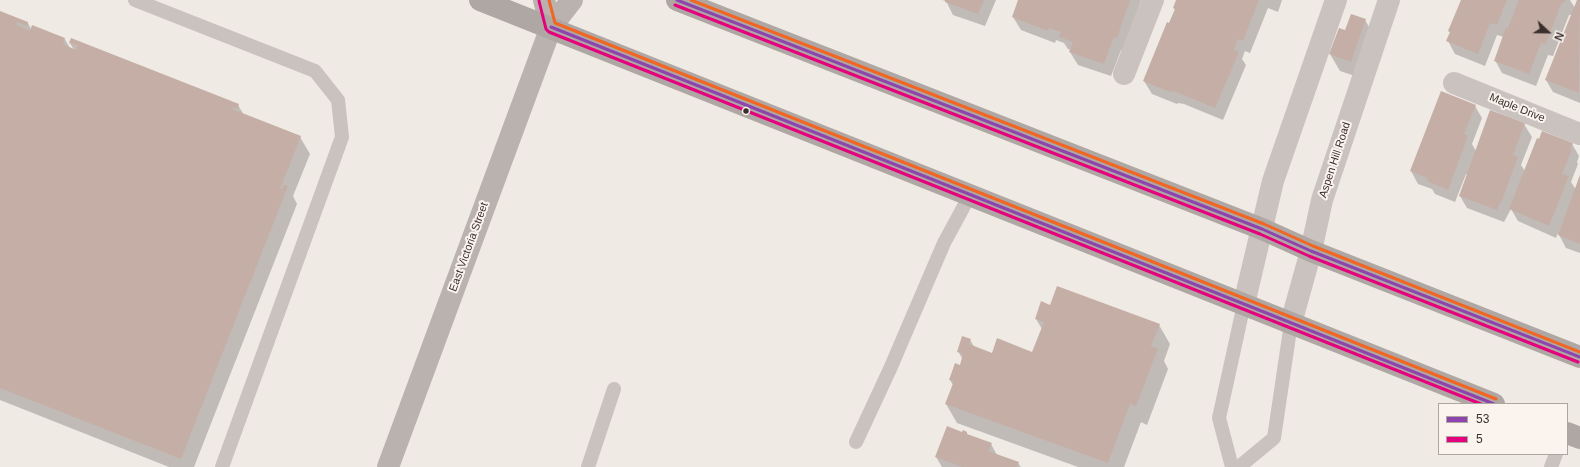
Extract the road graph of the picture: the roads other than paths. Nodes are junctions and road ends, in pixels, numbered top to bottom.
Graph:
1 (135, 0) edge
2 (480, 0) edge
3 (544, 0) edge
4 (572, 0) edge
5 (677, 0) edge
6 (1154, 0) edge
7 (1336, 0) edge
8 (1389, 0) edge
9 (551, 27) junction
10 (1124, 74) dead end
11 (1454, 82) dead end
12 (1580, 134) edge
13 (970, 195) junction
14 (1262, 229) junction
15 (1311, 251) junction
16 (1244, 304) junction
17 (1291, 323) junction
18 (1580, 357) edge
19 (614, 389) dead end
20 (1491, 403) edge
21 (1568, 433) edge
22 (1580, 438) edge
23 (856, 442) dead end
24 (1556, 455) edge
25 (222, 467) edge
26 (388, 467) edge
27 (588, 467) edge
28 (1232, 467) edge
29 (1239, 467) edge
30 (1551, 467) edge

1 - 25 lane
2 - 9 main road
3 - 9 main road
4 - 9 main road, East Victoria Street
5 - 14 main road
6 - 10 street
7 - 14 street
8 - 15 street, Aspen Hill Road
9 - 13 main road
9 - 26 main road, East Victoria Street
11 - 12 street, Maple Drive
13 - 16 main road
13 - 23 lane
14 - 15 main road
14 - 16 street
15 - 17 street, Aspen Hill Road
15 - 18 main road
16 - 17 main road
16 - 28 lane
17 - 20 main road
17 - 29 lane
19 - 27 lane
21 - 22 main road
24 - 30 lane

